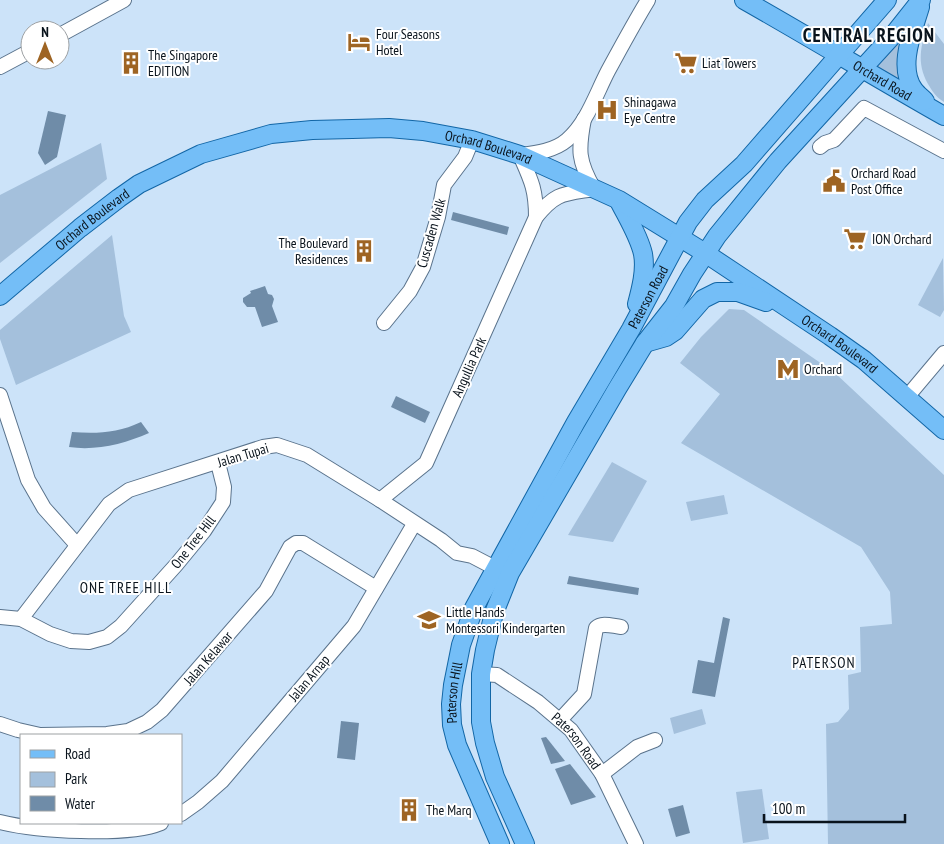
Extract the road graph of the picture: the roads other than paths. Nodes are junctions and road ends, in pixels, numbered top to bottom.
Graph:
1 (124, 0) edge
2 (648, 0) edge
3 (744, 0) edge
4 (887, 0) edge
5 (921, 0) edge
6 (70, 30) edge
7 (839, 55) junction
8 (20, 56) edge
9 (0, 67) edge
10 (861, 69) junction
11 (938, 112) edge
12 (584, 119) junction
13 (472, 140) junction
14 (820, 146) dead end
15 (944, 151) edge
16 (520, 155) junction
17 (594, 189) junction
18 (619, 200) junction
19 (536, 217) junction
20 (678, 238) junction
21 (705, 253) junction
22 (0, 296) edge
23 (796, 314) junction
24 (384, 323) dead end
25 (631, 328) junction
26 (645, 343) junction
27 (944, 353) edge
28 (944, 366) edge
29 (0, 395) edge
30 (910, 400) junction
31 (944, 430) edge
32 (218, 462) junction
33 (380, 500) junction
34 (414, 524) junction
35 (77, 544) junction
36 (502, 571) junction
37 (376, 588) junction
38 (0, 617) edge
39 (21, 619) junction
40 (621, 627) dead end
41 (489, 675) junction
42 (560, 720) junction
43 (0, 724) edge
44 (36, 734) edge
45 (107, 734) edge
46 (655, 740) dead end
47 (602, 774) junction
48 (182, 813) edge
49 (0, 822) edge
50 (158, 824) edge
51 (500, 844) edge
52 (525, 844) edge
53 (636, 844) edge

1 - 6 street
2 - 12 street
3 - 7 main road, Orchard Road
4 - 7 main road, Paterson Road
5 - 10 main road, Paterson Road
5 - 11 main road
7 - 10 main road, Orchard Road
7 - 20 main road, Paterson Road
8 - 9 street
10 - 11 main road, Orchard Road
10 - 21 main road, Paterson Road
12 - 16 street
12 - 17 street
13 - 16 main road, Orchard Boulevard
13 - 22 main road, Orchard Boulevard
13 - 24 street, Cuscaden Walk
14 - 15 street
16 - 17 main road, Orchard Boulevard
16 - 19 street, Angullia Park
17 - 18 main road, Orchard Boulevard
17 - 19 street, Angullia Park
18 - 20 main road, Orchard Boulevard
18 - 25 main road
19 - 33 street, Angullia Park
20 - 21 main road, Orchard Boulevard
20 - 25 main road, Paterson Road
21 - 23 main road, Orchard Boulevard
21 - 26 main road, Paterson Road
23 - 26 main road
23 - 30 main road, Orchard Boulevard
25 - 36 main road, Paterson Road
26 - 36 main road, Paterson Road
27 - 30 street
28 - 30 street
29 - 35 street
30 - 31 main road, Orchard Boulevard
32 - 33 street, Jalan Tupai
32 - 35 street, Jalan Tupai
32 - 39 street, One Tree Hill
33 - 34 street, Jalan Tupai
34 - 36 street, Jalan Tupai
34 - 37 street, Jalan Arnap
35 - 39 street, Jalan Tupai
36 - 41 main road, Paterson Hill
36 - 51 main road, Paterson Hill
37 - 45 street, Jalan Kelawar
37 - 48 street, Jalan Arnap
38 - 39 street, One Tree Hill
40 - 42 street
41 - 42 street, Paterson Road
41 - 52 main road, Paterson Hill
42 - 47 street, Paterson Road
43 - 44 street, Jalan Kelawar
46 - 47 street
47 - 53 street, Paterson Road
49 - 50 street

